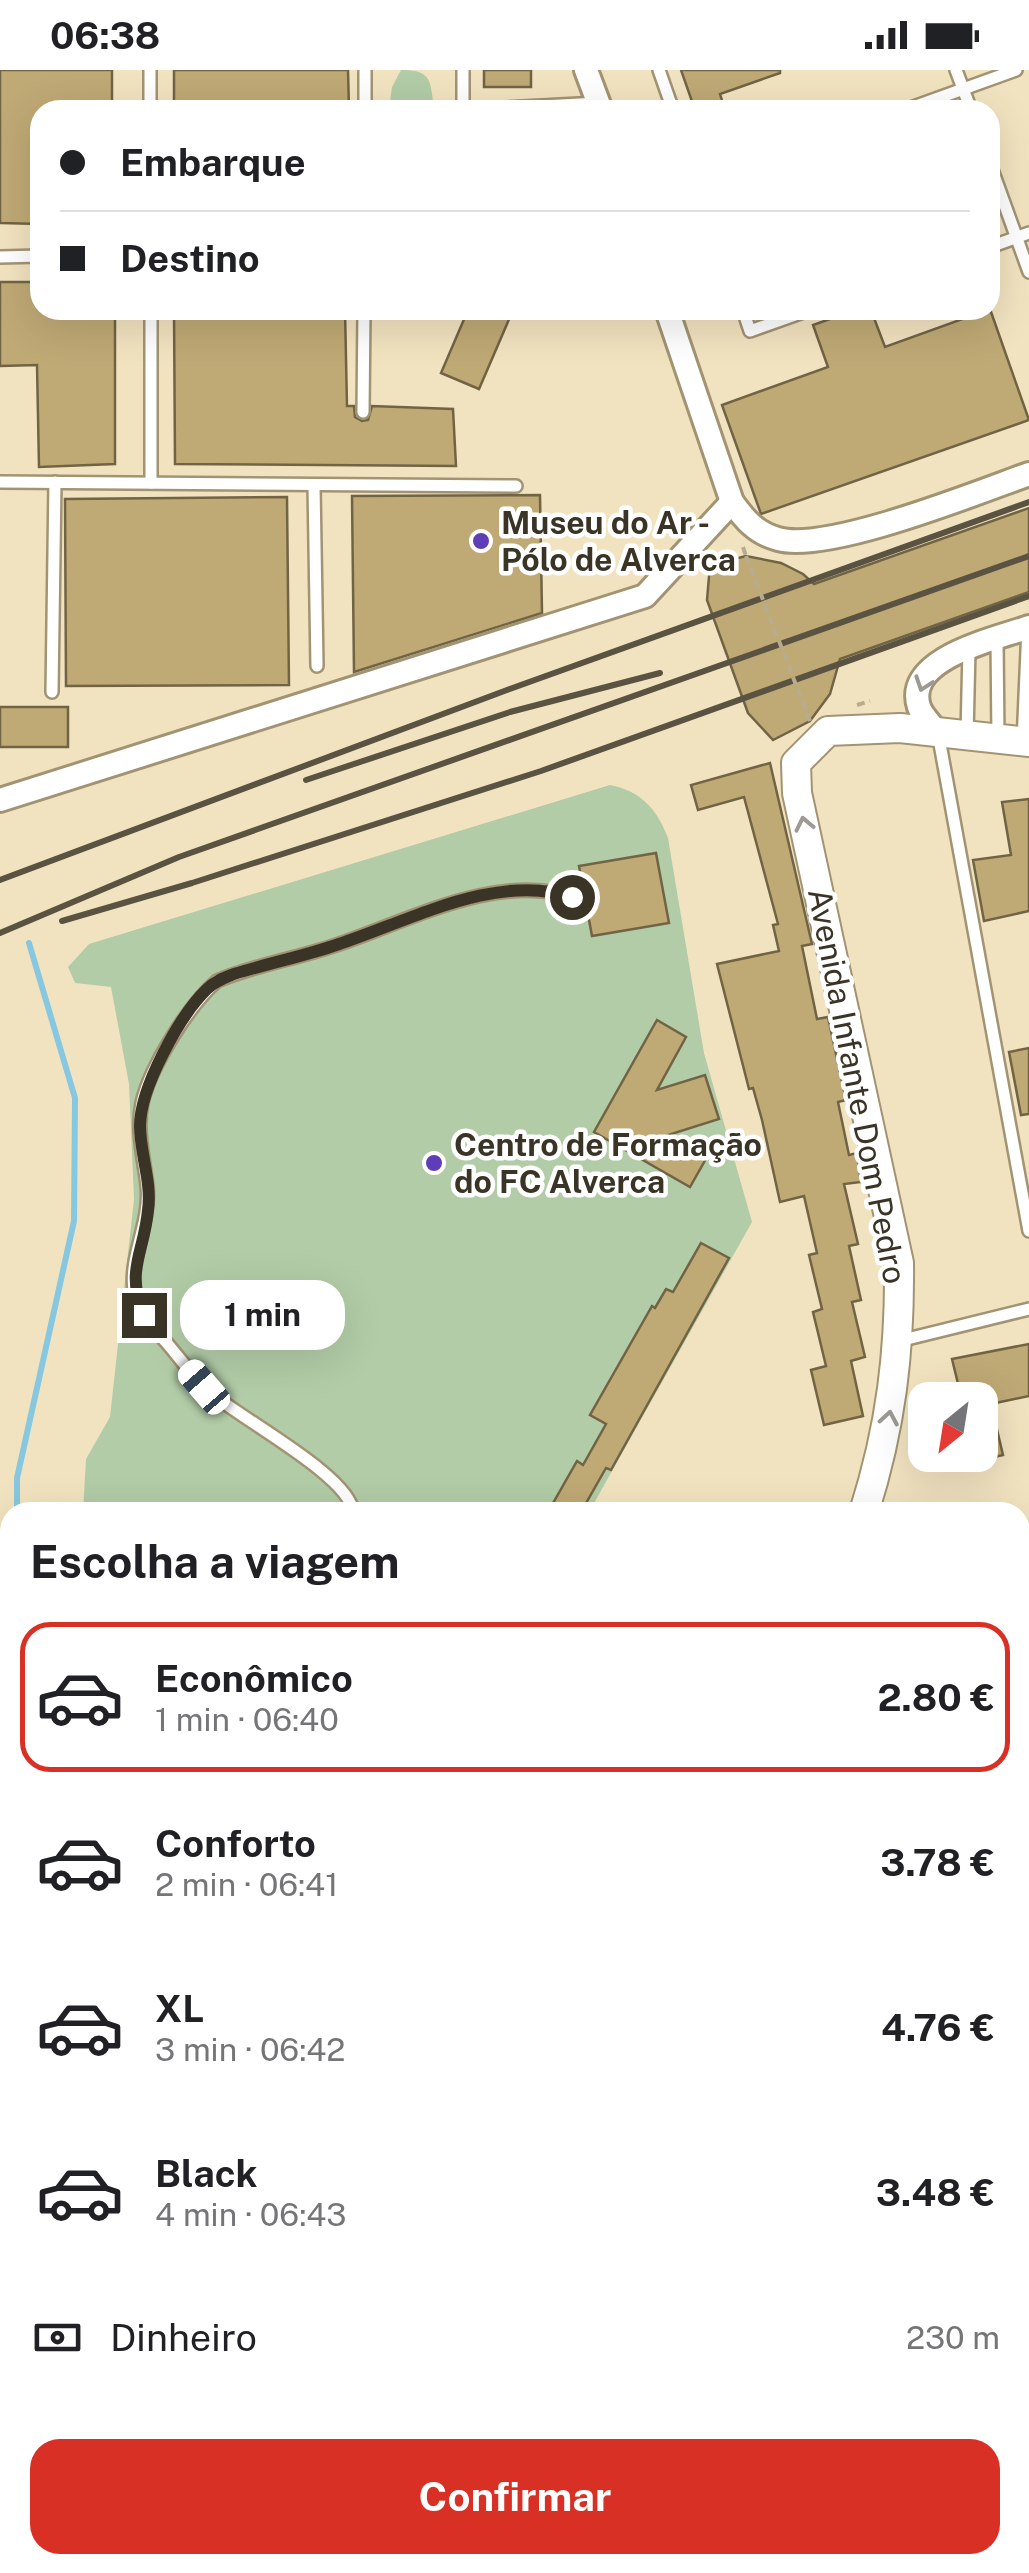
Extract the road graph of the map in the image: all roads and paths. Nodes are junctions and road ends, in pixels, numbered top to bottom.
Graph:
1 (150, 70) edge
2 (365, 70) edge
3 (463, 70) edge
4 (586, 70) edge
5 (659, 70) edge
6 (956, 70) edge
7 (1016, 70) edge
8 (963, 89) junction
9 (150, 100) edge
10 (366, 100) edge
11 (464, 100) edge
12 (597, 100) edge
13 (670, 100) edge
14 (933, 100) edge
15 (967, 100) edge
16 (1000, 186) edge
17 (1023, 236) edge
18 (30, 256) edge
19 (0, 257) edge
20 (1029, 272) edge
21 (151, 320) edge
22 (364, 320) edge
23 (670, 320) edge
24 (746, 320) edge
25 (780, 320) edge
26 (363, 412) dead end
27 (1029, 474) edge
28 (0, 482) edge
29 (55, 482) junction
30 (152, 483) junction
31 (314, 486) junction
32 (516, 486) dead end
33 (732, 502) junction
34 (743, 547) dead end
35 (1029, 627) edge
36 (998, 639) junction
37 (969, 649) junction
38 (316, 666) dead end
39 (52, 692) dead end
40 (819, 726) junction
41 (938, 732) junction
42 (967, 735) junction
43 (1017, 741) edge
44 (0, 800) edge
45 (572, 897) dead end
46 (1029, 1231) edge
47 (1029, 1308) edge
48 (899, 1341) junction
49 (351, 1502) edge
50 (867, 1502) edge

1 - 9 lane
2 - 10 lane
3 - 11 lane
4 - 12 street
5 - 13 lane
6 - 8 lane
7 - 8 lane
8 - 14 lane
8 - 15 lane
16 - 17 lane
17 - 20 lane
18 - 19 lane
21 - 30 lane
22 - 26 lane
23 - 33 street
24 - 25 lane
27 - 33 street
28 - 29 lane
29 - 30 lane
29 - 39 lane
30 - 31 lane
31 - 32 lane
31 - 38 lane
33 - 44 street
34 - 40 path, bridge
35 - 36 street
35 - 43 lane
36 - 37 street
36 - 43 lane
37 -> 41 street
37 - 42 lane
40 - 41 street
48 -> 40 street, Avenida Infante Dom Pedro
41 - 42 street
41 - 46 lane
42 - 43 street
45 - 49 lane
47 - 48 lane
50 -> 48 street, Avenida Infante Dom Pedro

